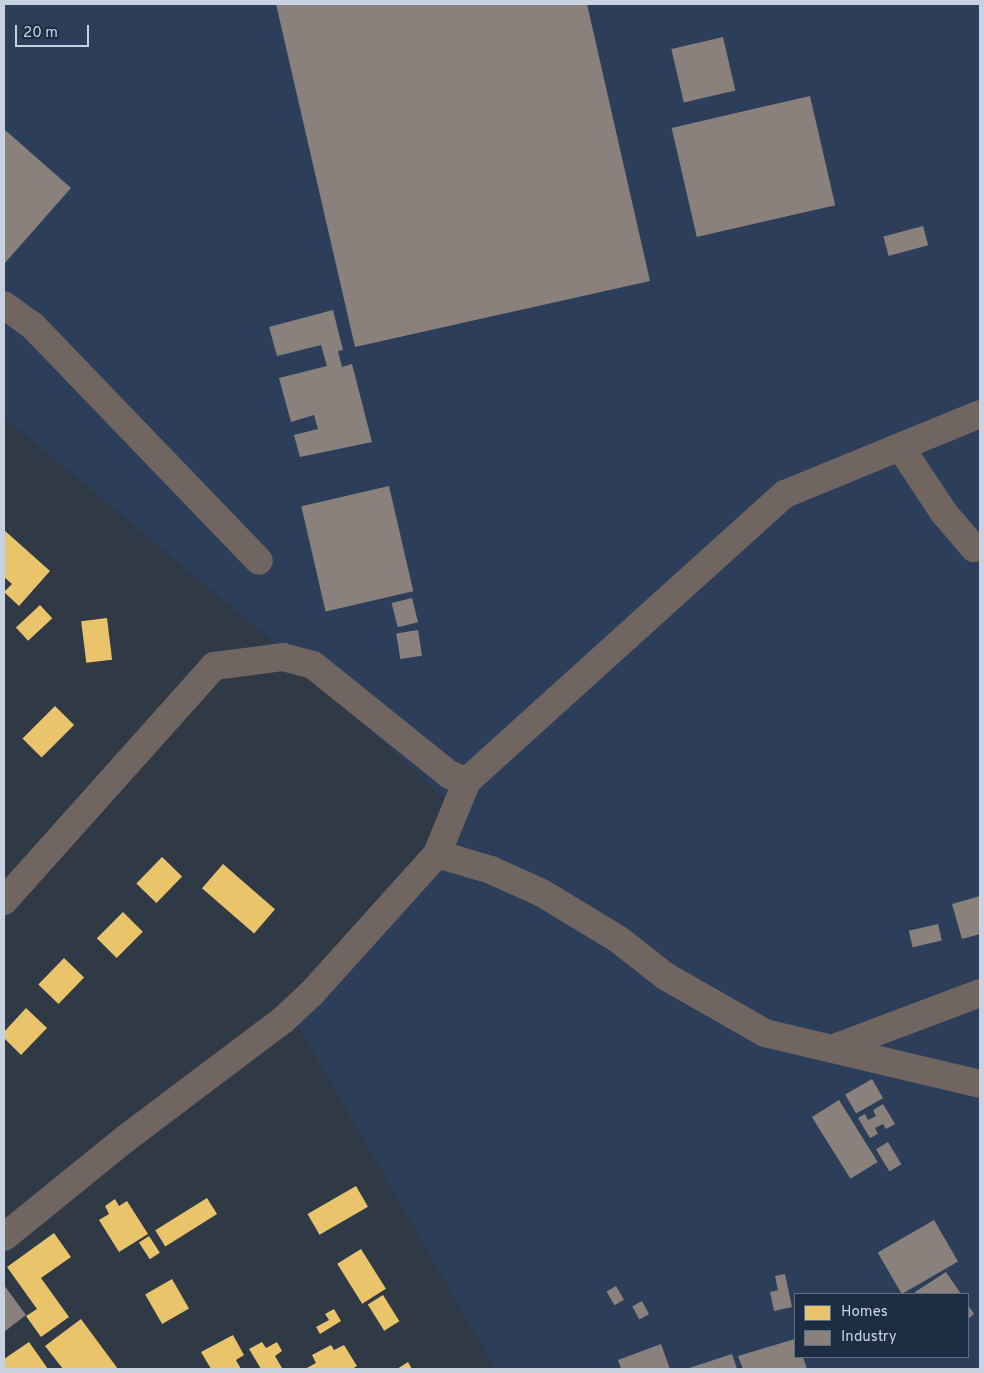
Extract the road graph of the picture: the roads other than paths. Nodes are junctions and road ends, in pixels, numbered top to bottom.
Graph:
1 (4, 305) edge
2 (980, 414) edge
3 (901, 448) junction
4 (980, 546) edge
5 (259, 562) dead end
6 (467, 782) junction
7 (437, 854) junction
8 (4, 901) edge
9 (980, 992) edge
10 (834, 1048) junction
11 (980, 1084) edge
12 (4, 1237) edge

1 - 5 street
2 - 3 street
3 - 4 street
3 - 6 street
6 - 7 street
6 - 8 street
7 - 10 street
7 - 12 street
9 - 10 street
10 - 11 street

